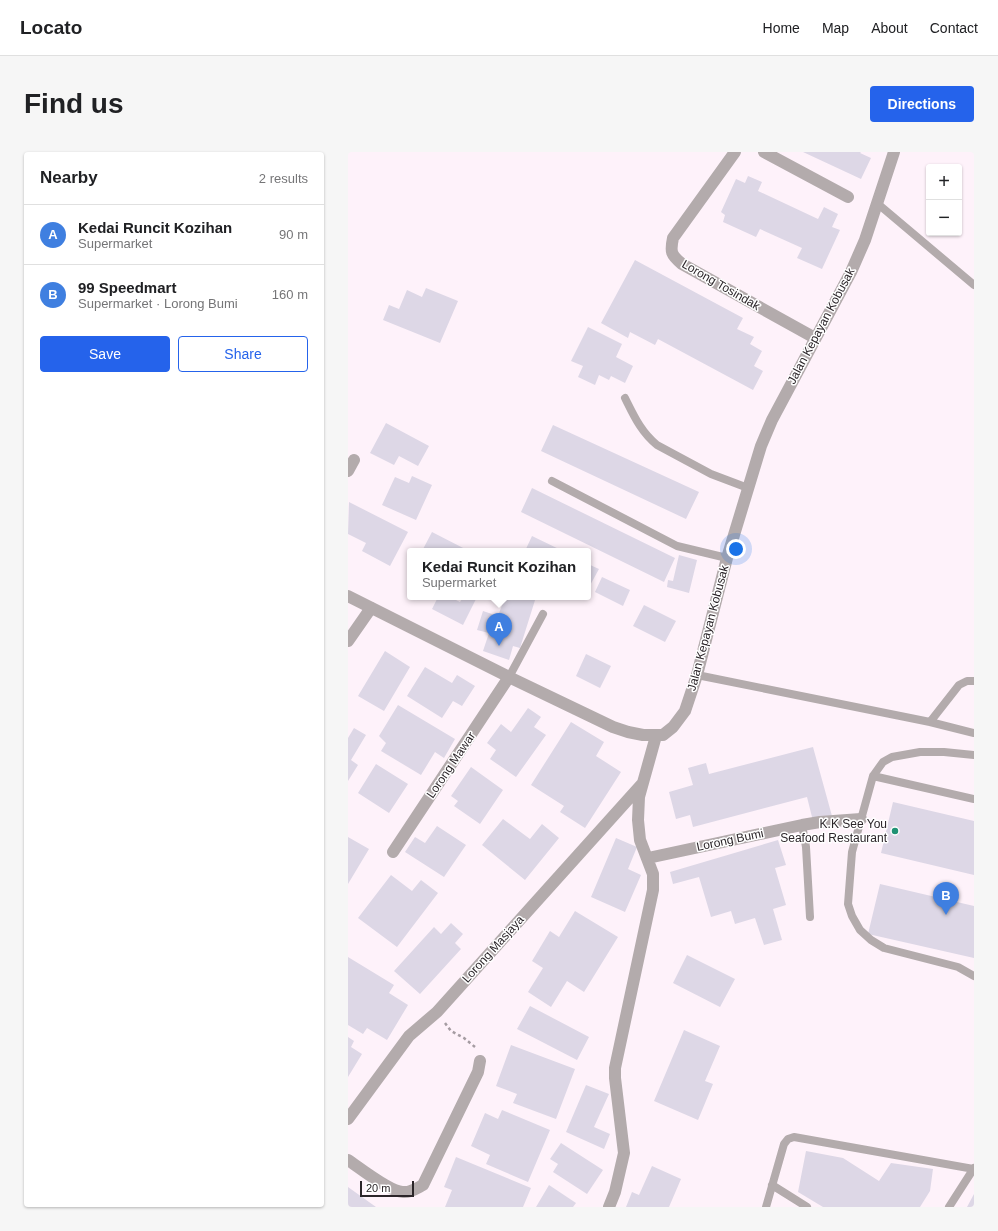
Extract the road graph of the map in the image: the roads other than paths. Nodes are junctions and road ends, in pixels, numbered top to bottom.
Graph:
1 (735, 152) edge
2 (764, 152) edge
3 (894, 152) edge
4 (848, 197) dead end
5 (878, 204) junction
6 (974, 285) edge
7 (815, 338) junction
8 (625, 398) dead end
9 (354, 460) dead end
10 (348, 471) edge
11 (552, 481) dead end
12 (748, 488) junction
13 (726, 558) junction
14 (348, 596) edge
15 (371, 608) junction
16 (543, 614) dead end
17 (348, 641) edge
18 (697, 675) junction
19 (509, 677) junction
20 (974, 681) edge
21 (930, 722) junction
22 (974, 733) edge
23 (656, 736) junction
24 (974, 755) edge
25 (874, 776) junction
26 (643, 783) junction
27 (974, 799) edge
28 (861, 819) junction
29 (802, 825) junction
30 (393, 852) dead end
31 (648, 858) junction
32 (810, 916) dead end
33 (974, 976) edge
34 (480, 1061) road end
35 (348, 1119) edge
36 (348, 1160) edge
37 (974, 1168) edge
38 (772, 1185) junction
39 (609, 1207) edge
40 (766, 1207) edge
41 (808, 1207) edge
42 (949, 1207) edge

1 - 7 street, Lorong Tosindak
2 - 4 street
3 - 5 street, Jalan Kepayan Kobusak
5 - 6 lane
5 - 7 street, Jalan Kepayan Kobusak
7 - 12 street, Jalan Kepayan Kobusak
8 - 12 lane
9 - 10 street
11 - 13 lane
12 - 13 street, Jalan Kepayan Kobusak
13 - 18 street, Jalan Kepayan Kobusak
14 - 15 street
15 - 17 street
15 - 19 street
16 - 19 lane
18 - 21 lane
18 - 23 street, Jalan Kepayan Kobusak
19 - 23 street
19 - 30 street, Lorong Mawar
20 - 21 lane
21 - 22 lane
23 - 26 street, Lorong Masjaya
24 - 25 lane
25 - 27 lane
25 - 28 lane
26 - 31 street, Lorong Masjaya
26 - 35 street, Lorong Masjaya
28 - 29 street, Lorong Bumi
28 - 33 lane
29 - 31 street, Lorong Bumi
29 - 32 lane
31 - 39 street, Lorong Masjaya
34 - 36 street
37 - 38 lane
37 - 42 lane
38 - 40 lane
38 - 41 lane

